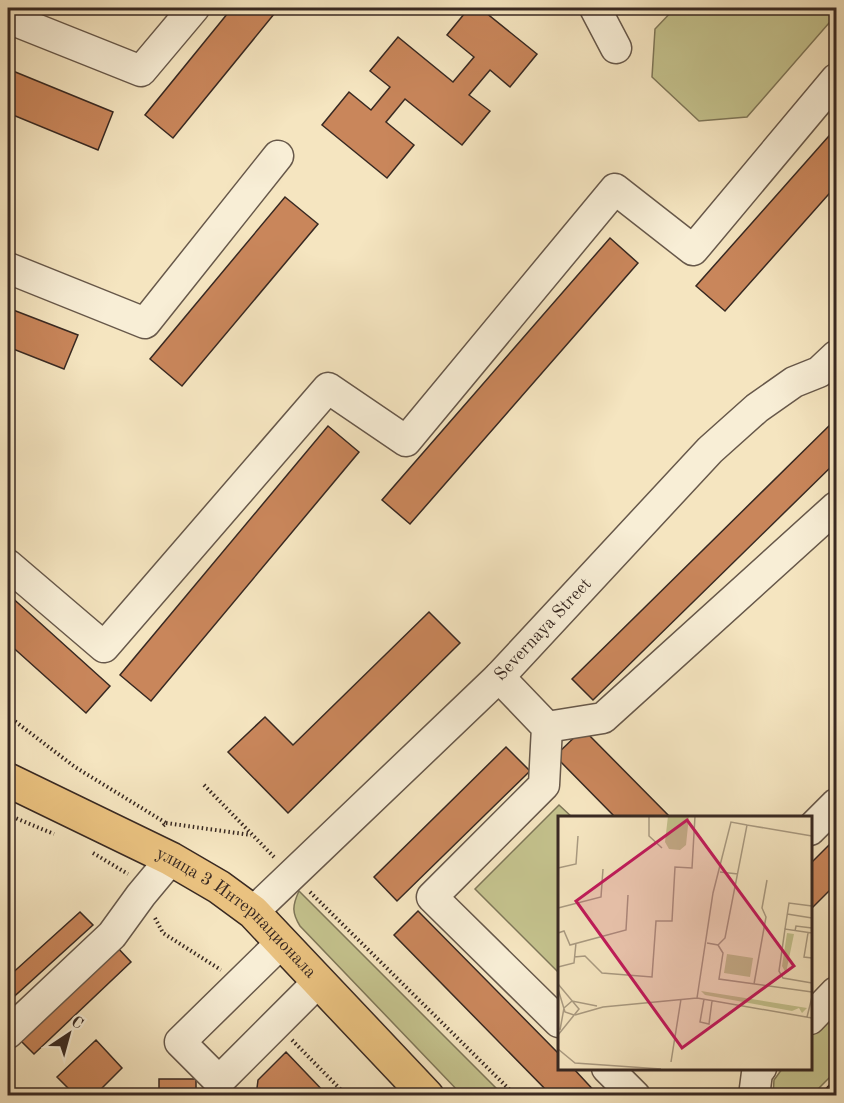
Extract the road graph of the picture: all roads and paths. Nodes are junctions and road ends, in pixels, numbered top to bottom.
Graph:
1 (194, 8) edge
2 (595, 8) edge
3 (8, 18) edge
4 (616, 48) dead end
5 (837, 79) edge
6 (278, 156) dead end
7 (8, 268) edge
8 (831, 372) edge
9 (837, 507) edge
10 (8, 565) edge
11 (499, 677) junction
12 (8, 716) edge
13 (547, 727) junction
14 (8, 780) edge
15 (837, 804) edge
16 (8, 815) edge
17 (811, 829) edge
18 (251, 835) dead end
19 (61, 837) dead end
20 (161, 843) junction
21 (90, 851) dead end
22 (253, 912) junction
23 (352, 932) dead end
24 (282, 942) junction
25 (319, 981) junction
26 (837, 992) edge
27 (811, 1018) edge
28 (558, 1021) edge
29 (8, 1033) edge
30 (609, 1070) edge
31 (759, 1070) edge
32 (427, 1095) edge
33 (516, 1095) edge
34 (635, 1095) edge
35 (754, 1095) edge

1 - 3 street
2 - 4 street
5 - 10 street
6 - 7 street
8 - 11 street, Severnaya Street
9 - 13 street
11 - 13 street
11 - 22 street, Severnaya Street
12 - 20 path
13 - 28 street
14 - 20 main road, улица 3 Интернационала
15 - 17 street
16 - 19 path
18 - 20 path
20 - 21 path
20 - 22 main road, улица 3 Интернационала
20 - 29 street
22 - 24 main road, улица 3 Интернационала
23 - 33 path
24 - 25 main road, улица 3 Интернационала
24 - 25 street
25 - 32 main road, улица 3 Интернационала
26 - 27 street
30 - 34 street
31 - 35 street

